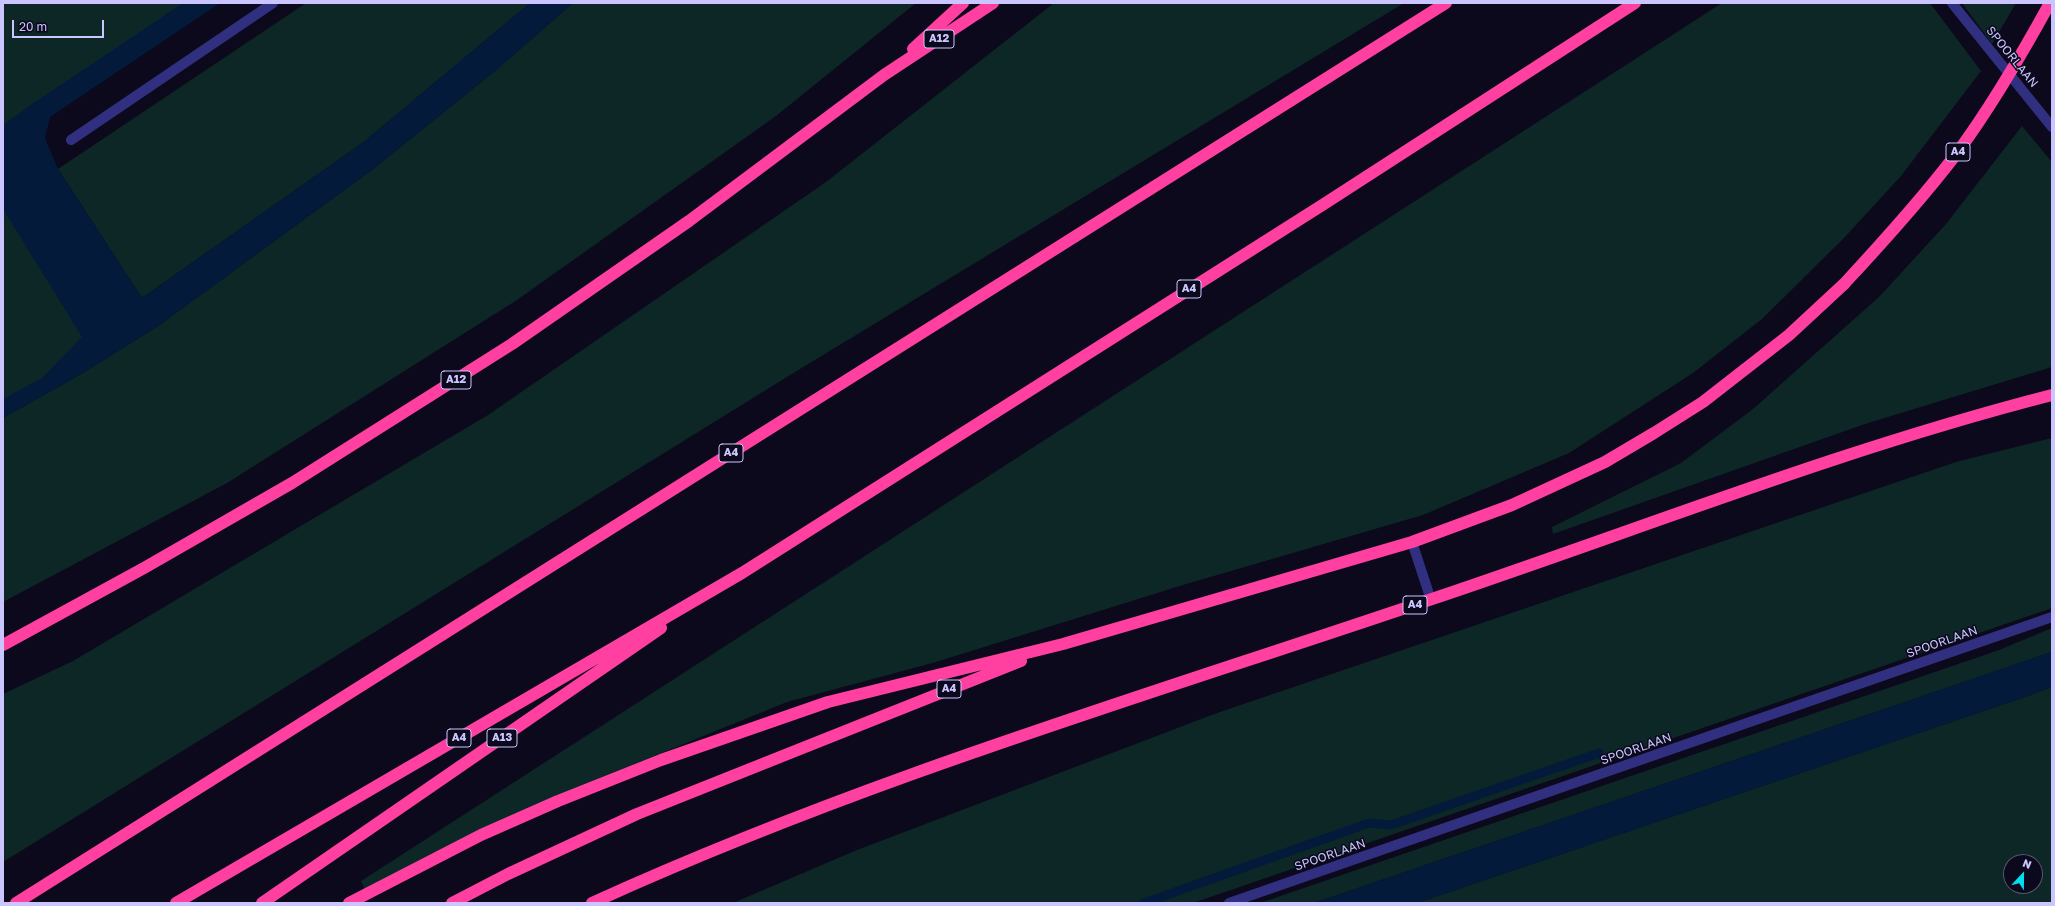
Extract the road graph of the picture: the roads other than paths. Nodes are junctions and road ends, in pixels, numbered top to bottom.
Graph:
1 (273, 3) edge
2 (963, 3) edge
3 (993, 3) edge
4 (1446, 3) edge
5 (1635, 3) edge
6 (1952, 3) edge
7 (2050, 3) edge
8 (884, 75) junction
9 (2052, 127) edge
10 (70, 140) dead end
11 (2052, 396) edge
12 (1412, 542) junction
13 (742, 573) junction
14 (1431, 600) junction
15 (2052, 617) edge
16 (1063, 644) junction
17 (3, 645) edge
18 (16, 903) edge
19 (176, 903) edge
20 (262, 903) edge
21 (349, 903) edge
22 (452, 903) edge
23 (592, 903) edge
24 (1229, 903) edge

1 - 10 street
2 - 8 highway, A12
3 - 8 highway, A12
4 - 18 highway, A4
5 - 13 highway, A4
6 - 9 street, SPOORLAAN
7 - 12 highway, A4, bridge
8 - 17 highway, A12
11 - 14 highway, A4
12 - 14 street
12 - 16 highway, A4
13 - 19 highway, A4
13 - 20 highway, A13
14 - 23 highway, A4
15 - 24 street, SPOORLAAN
16 - 21 highway, A4
16 - 22 highway, A4

